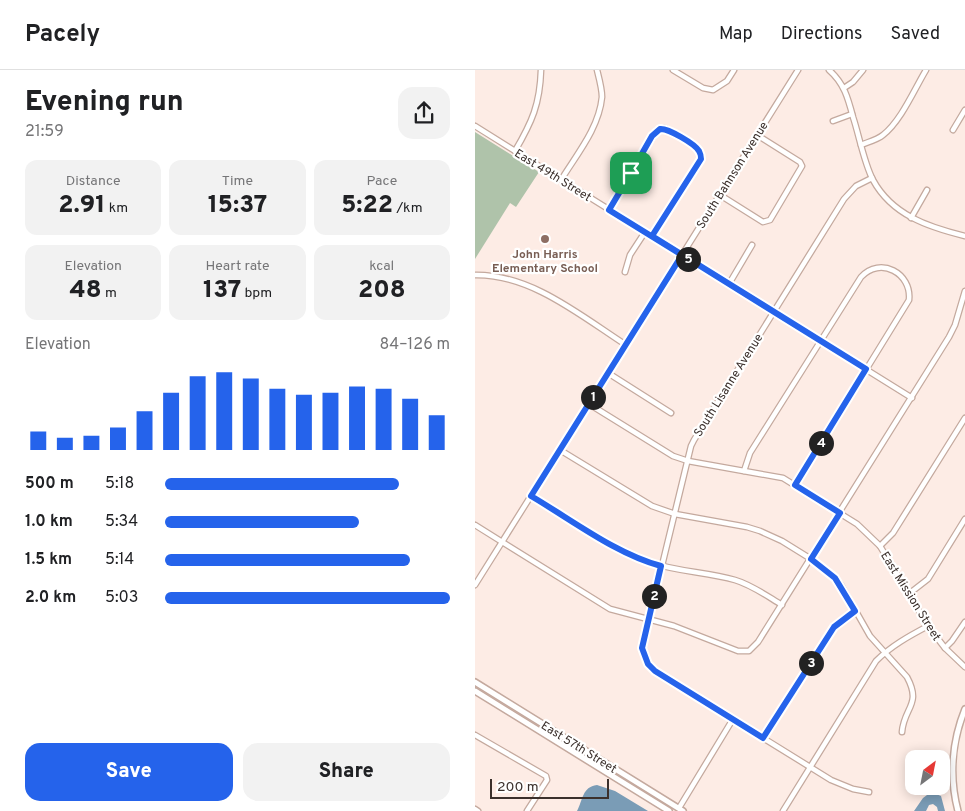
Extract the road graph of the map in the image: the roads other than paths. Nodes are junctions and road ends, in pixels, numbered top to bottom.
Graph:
1 (541, 70) edge
2 (597, 70) edge
3 (673, 70) edge
4 (734, 70) edge
5 (798, 70) edge
6 (829, 70) edge
7 (863, 70) edge
8 (926, 70) edge
9 (844, 88) junction
10 (965, 110) edge
11 (852, 114) junction
12 (833, 121) dead end
13 (475, 126) edge
14 (953, 130) dead end
15 (757, 136) junction
16 (861, 145) junction
17 (515, 151) junction
18 (872, 178) junction
19 (561, 180) junction
20 (927, 190) dead end
21 (720, 195) junction
22 (609, 210) junction
23 (911, 218) junction
24 (645, 232) junction
25 (652, 236) junction
26 (965, 236) edge
27 (752, 245) dead end
28 (682, 255) junction
29 (625, 272) dead end
30 (475, 275) edge
31 (729, 284) junction
32 (965, 291) edge
33 (773, 312) junction
34 (821, 341) junction
35 (626, 345) junction
36 (866, 369) junction
37 (608, 373) junction
38 (912, 398) junction
39 (589, 404) junction
40 (671, 413) dead end
41 (965, 418) edge
42 (960, 427) junction
43 (965, 430) edge
44 (560, 450) junction
45 (688, 461) junction
46 (744, 470) junction
47 (795, 485) junction
48 (531, 496) junction
49 (840, 513) junction
50 (675, 514) junction
51 (965, 520) edge
52 (475, 525) edge
53 (502, 542) junction
54 (880, 546) junction
55 (811, 559) junction
56 (661, 566) junction
57 (475, 586) edge
58 (910, 593) junction
59 (782, 605) junction
60 (855, 611) junction
61 (648, 620) junction
62 (965, 622) edge
63 (928, 626) junction
64 (945, 648) junction
65 (885, 653) junction
66 (965, 666) edge
67 (475, 682) edge
68 (475, 691) edge
69 (965, 709) edge
70 (733, 719) junction
71 (902, 732) dead end
72 (475, 735) edge
73 (763, 738) junction
74 (810, 766) junction
75 (869, 792) dead end
76 (681, 810) edge
77 (527, 811) edge
78 (669, 811) edge
79 (783, 811) edge
80 (958, 811) edge

1 - 17 street
2 - 19 street
3 - 4 street
5 - 15 street, South Bahnson Avenue
6 - 9 street
7 - 9 street
8 - 16 street
9 - 11 street
10 - 14 street
11 - 12 street
11 - 16 street
13 - 17 street, East 49th Street
15 - 21 street, South Bahnson Avenue
15 - 21 street
16 - 18 street
17 - 19 street, East 49th Street
18 - 23 street
18 - 33 street, South Lisanne Avenue
19 - 22 street, East 49th Street
20 - 23 street
21 - 28 street, South Bahnson Avenue
22 - 24 street, East 49th Street
22 - 25 street
23 - 26 street
24 - 25 street, East 49th Street
24 - 29 street
25 - 28 street, East 49th Street
27 - 31 street
28 - 31 street, East 49th Street
28 - 35 street, South Bahnson Avenue
30 - 35 street
31 - 33 street, East 49th Street
32 - 38 street
33 - 34 street, East 49th Street
33 - 45 street, South Lisanne Avenue
34 - 36 street, East 49th Street
34 - 36 street
34 - 46 street
35 - 37 street, South Bahnson Avenue
36 - 38 street, East 49th Street
36 - 47 street
37 - 39 street, South Bahnson Avenue
37 - 40 street
38 - 49 street
39 - 44 street, South Bahnson Avenue
39 - 45 street, East Mission Street
41 - 42 street
42 - 43 street
42 - 54 street
44 - 48 street, South Bahnson Avenue
44 - 50 street
45 - 46 street, East Mission Street
45 - 50 street, South Lisanne Avenue
46 - 47 street, East Mission Street
47 - 49 street, East Mission Street
48 - 53 street, South Bahnson Avenue
48 - 56 street
49 - 54 street, East Mission Street
49 - 55 street
50 - 55 street
50 - 56 street, South Lisanne Avenue
51 - 58 street
52 - 53 street
53 - 57 street, South Bahnson Avenue
53 - 61 street
54 - 58 street, East Mission Street
55 - 59 street
55 - 60 street
56 - 59 street
56 - 61 street, South Lisanne Avenue
58 - 63 street, East Mission Street
59 - 61 street
60 - 65 street
60 - 73 street
61 - 70 street, South Lisanne Avenue
62 - 64 street
63 - 64 street, East Mission Street
63 - 65 street
64 - 66 street, East Mission Street
65 - 71 street
65 - 74 street
67 - 76 main road, East 57th Street
68 - 78 main road, East 57th Street
69 - 80 main road
70 - 73 street, South Lisanne Avenue
70 - 76 street
72 - 77 street
73 - 74 street, South Lisanne Avenue
74 - 75 street, South Lisanne Avenue
74 - 79 street

